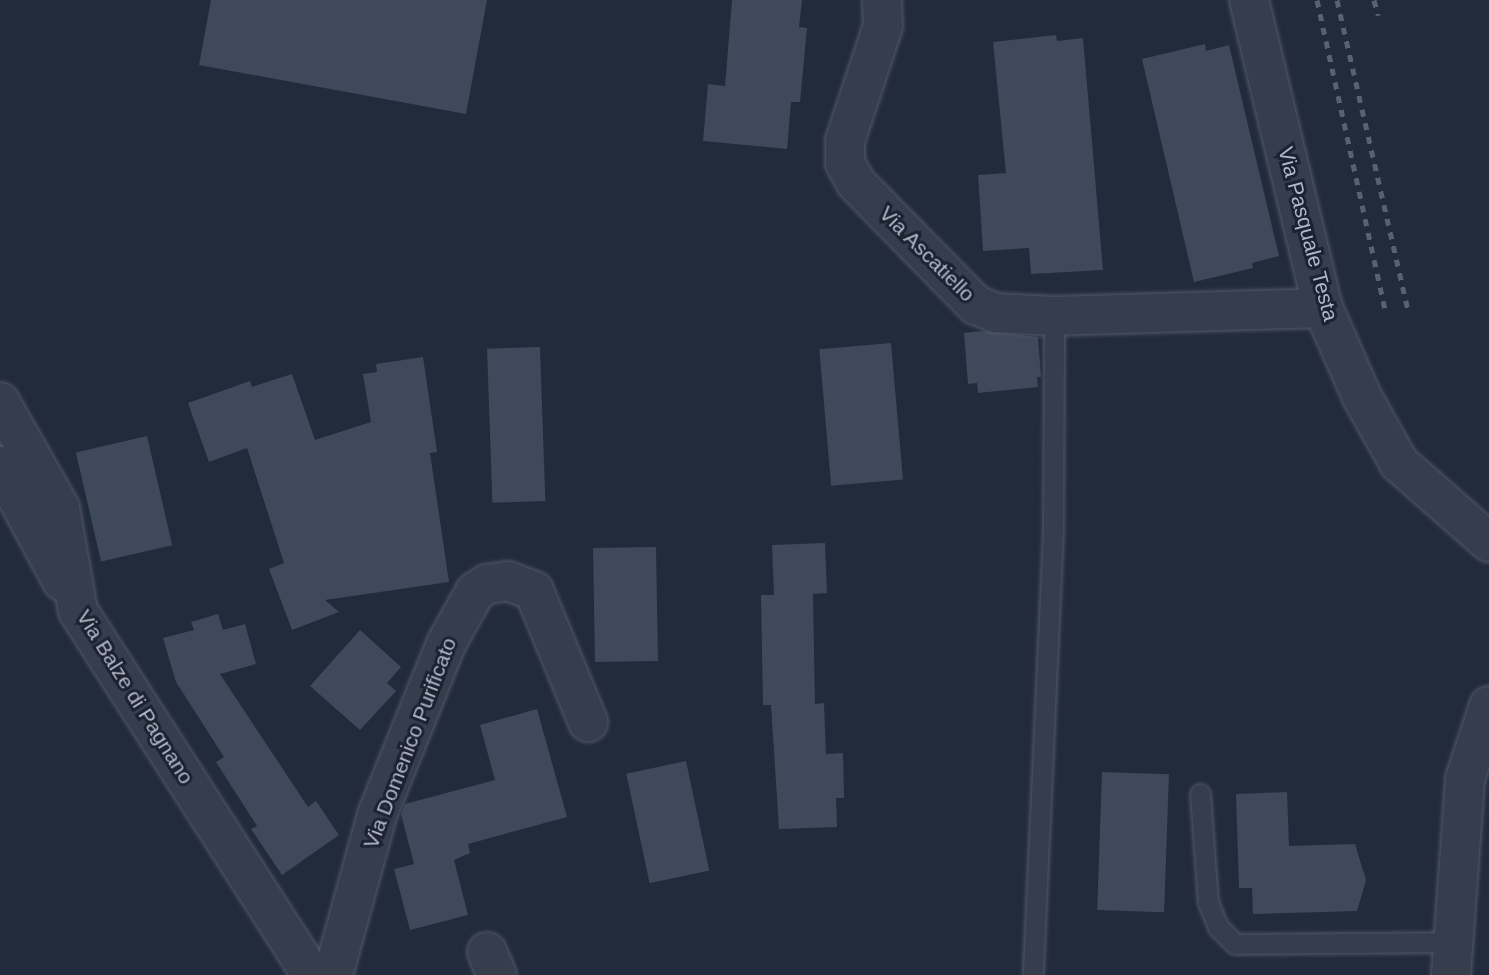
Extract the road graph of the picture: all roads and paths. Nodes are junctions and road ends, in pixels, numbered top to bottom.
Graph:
1 (882, 0) edge
2 (1249, 0) edge
3 (1323, 308) junction
4 (1054, 316) junction
5 (0, 402) edge
6 (0, 466) edge
7 (1489, 542) edge
8 (78, 611) junction
9 (1489, 705) edge
10 (588, 722) dead end
11 (1200, 794) dead end
12 (1453, 959) edge
13 (1032, 971) dead end
14 (312, 975) edge
15 (333, 975) edge

1 - 4 street, Via Ascatiello
2 - 3 street, Via Pasquale Testa
3 - 4 street, Via Ascatiello
3 - 7 street, Via Pasquale Testa
4 - 13 lane
5 - 8 street, Via Balze di Pagnano
6 - 8 street
8 - 14 street, Via Balze di Pagnano
9 - 12 street
10 - 15 street, Via Domenico Purificato
11 - 12 lane

